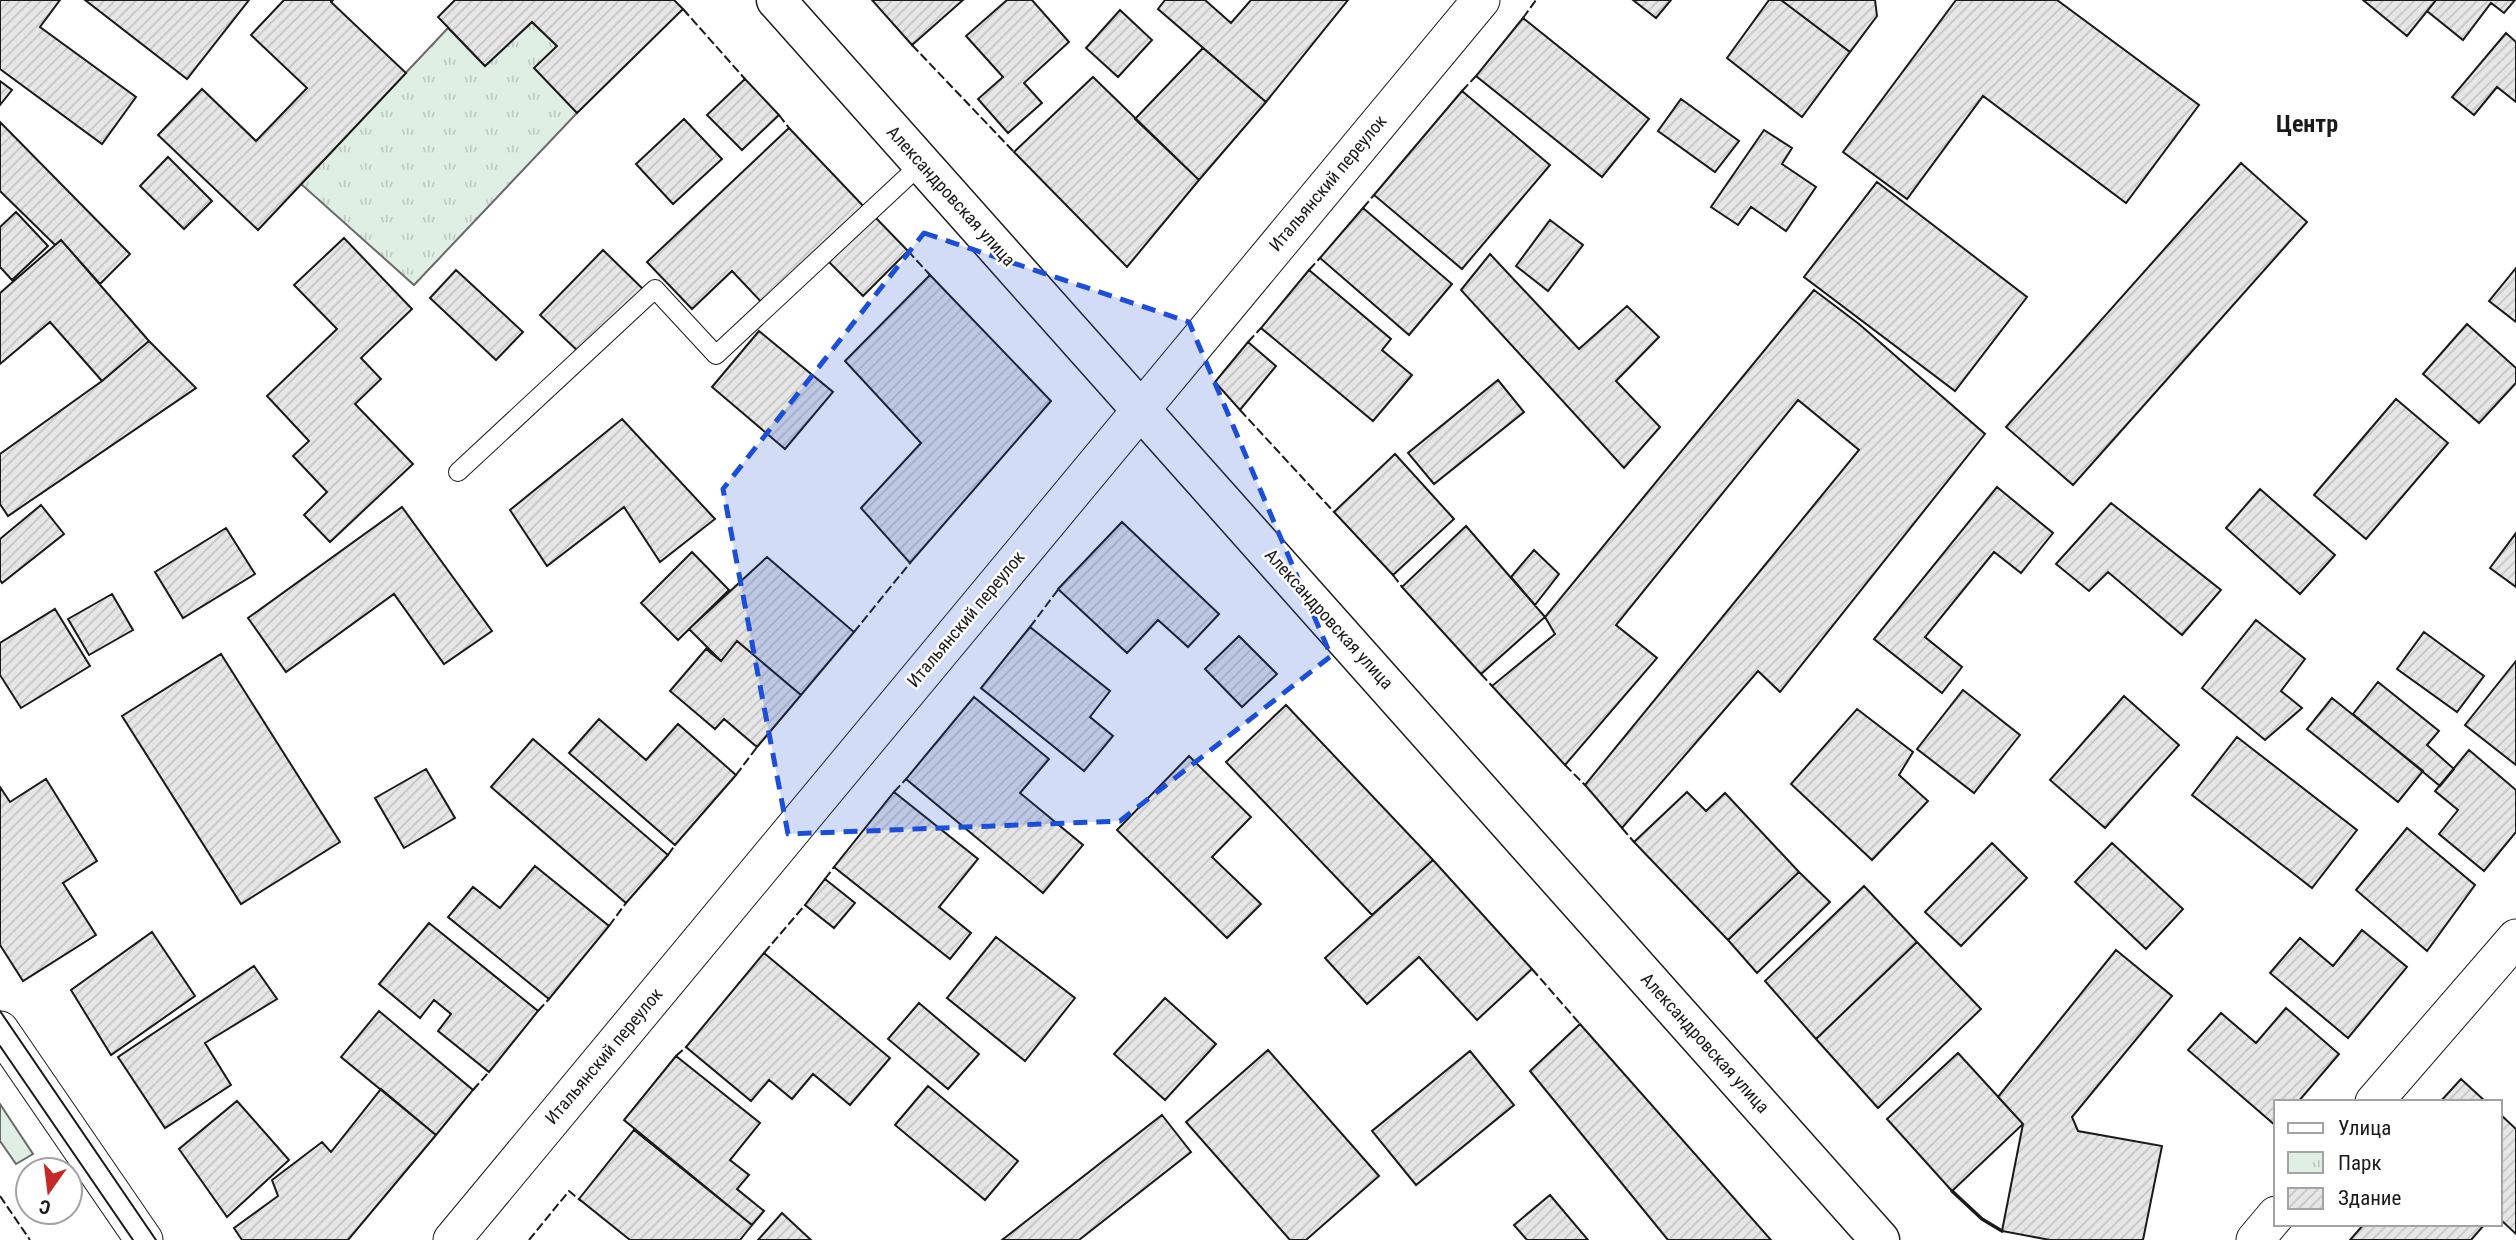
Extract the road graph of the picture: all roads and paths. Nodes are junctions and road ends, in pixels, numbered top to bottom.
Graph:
1 (776, 0) edge
2 (1481, 0) edge
3 (922, 163) junction
4 (1141, 408) junction
5 (458, 471) dead end
6 (2516, 938) edge
7 (0, 1030) edge
8 (2376, 1100) edge
9 (2274, 1217) edge
10 (144, 1240) edge
11 (452, 1240) edge
12 (1880, 1240) edge
13 (2255, 1240) edge

1 - 3 street, Александровская улица
2 - 4 street, Итальянский переулок
3 - 4 street, Александровская улица
3 - 5 lane
4 - 11 street, Итальянский переулок
4 - 12 street, Александровская улица
6 - 8 street
7 - 10 street
9 - 13 street

